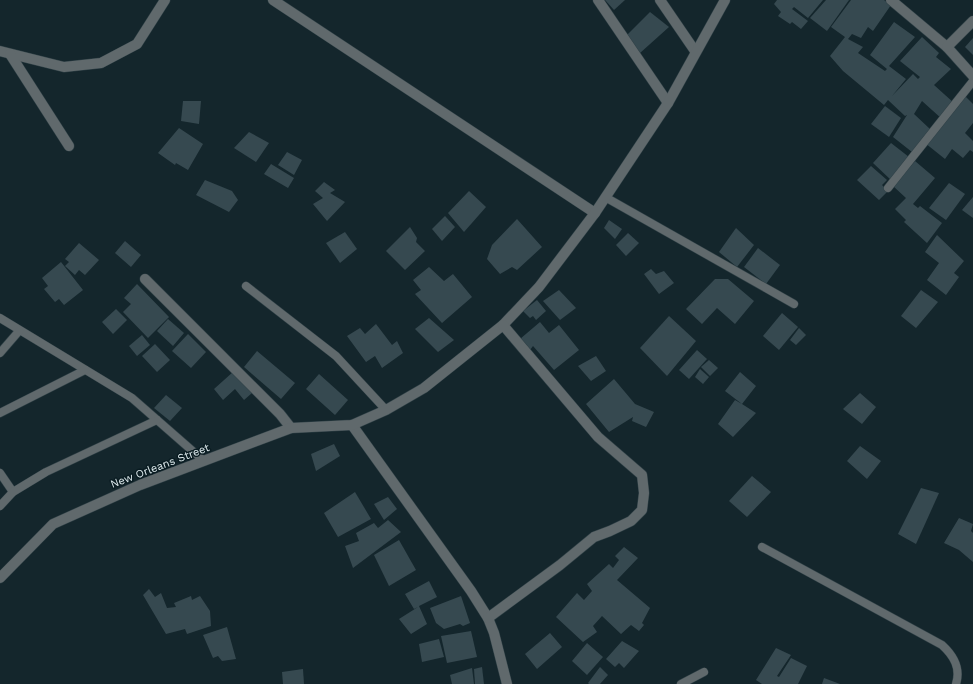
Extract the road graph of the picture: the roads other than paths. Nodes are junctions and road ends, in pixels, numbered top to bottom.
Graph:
1 (165, 0) edge
2 (273, 0) edge
3 (598, 0) edge
4 (660, 0) edge
5 (725, 0) edge
6 (891, 0) edge
7 (973, 21) edge
8 (947, 47) junction
9 (0, 51) edge
10 (695, 51) junction
11 (10, 54) junction
12 (973, 76) edge
13 (973, 81) edge
14 (668, 103) junction
15 (69, 146) dead end
16 (888, 188) dead end
17 (605, 198) junction
18 (595, 213) junction
19 (145, 279) dead end
20 (246, 286) dead end
21 (794, 304) dead end
22 (0, 318) edge
23 (503, 325) junction
24 (19, 331) junction
25 (0, 353) edge
26 (85, 370) junction
27 (386, 410) junction
28 (0, 413) edge
29 (157, 420) junction
30 (352, 425) junction
31 (291, 428) junction
32 (204, 461) junction
33 (0, 473) edge
34 (12, 492) junction
35 (0, 506) edge
36 (762, 547) dead end
37 (0, 578) edge
38 (488, 618) junction
39 (704, 672) dead end
40 (508, 684) edge
41 (681, 684) edge
42 (956, 684) edge

1 - 11 street
2 - 18 street
3 - 14 street
4 - 10 street
5 - 10 street
6 - 8 street
7 - 8 street
8 - 12 street
9 - 11 street
10 - 14 street
11 - 15 street
13 - 16 lane
14 - 17 street
17 - 18 street
17 - 21 lane
18 - 23 street
19 - 31 street
20 - 27 lane
22 - 24 lane
23 - 27 street
23 - 38 street
24 - 25 lane
24 - 26 lane
26 - 28 lane
26 - 29 lane
27 - 30 street
29 - 32 lane
29 - 34 lane
30 - 31 street, New Orleans Street
30 - 38 street
31 - 32 street, New Orleans Street
32 - 37 street, New Orleans Street
33 - 34 lane
34 - 35 lane
36 - 42 lane
38 - 40 street
39 - 41 lane

